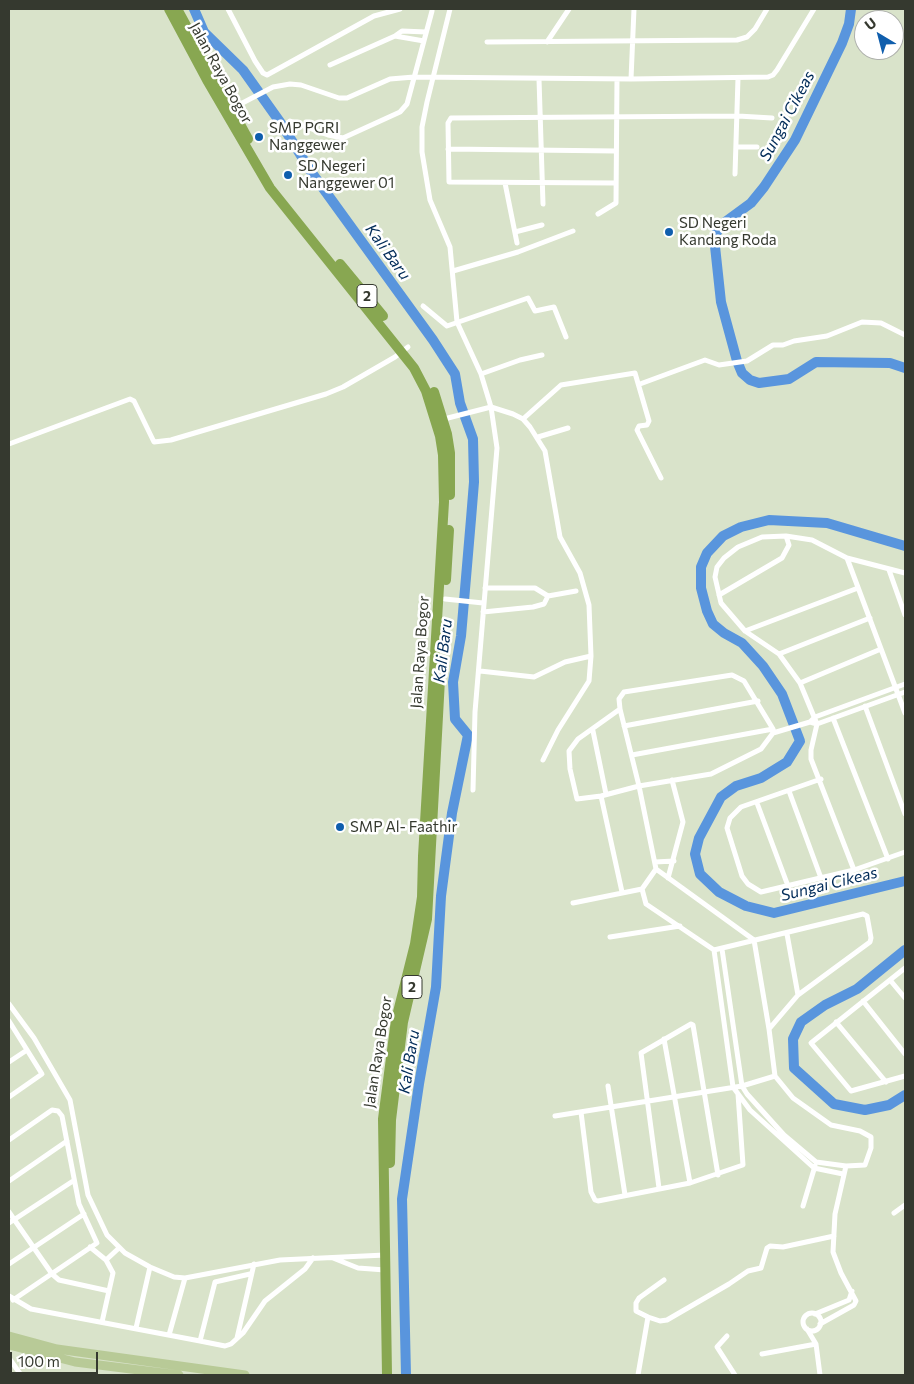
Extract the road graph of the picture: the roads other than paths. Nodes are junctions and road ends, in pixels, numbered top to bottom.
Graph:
1 (169, 9) edge
2 (177, 9) edge
3 (228, 9) edge
4 (400, 9) edge
5 (450, 9) edge
6 (569, 9) edge
7 (634, 9) edge
8 (767, 9) edge
9 (814, 9) edge
10 (432, 11) dead end
11 (426, 32) junction
12 (395, 36) junction
13 (632, 40) junction
14 (424, 41) junction
15 (487, 42) dead end
16 (547, 42) junction
17 (330, 65) dead end
18 (414, 77) junction
19 (433, 77) junction
20 (738, 78) junction
21 (539, 79) junction
22 (617, 79) junction
23 (631, 79) junction
24 (232, 108) junction
25 (738, 116) junction
26 (617, 117) junction
27 (541, 118) junction
28 (772, 118) dead end
29 (290, 121) dead end
30 (736, 147) junction
31 (757, 147) dead end
32 (448, 149) junction
33 (541, 150) junction
34 (616, 151) junction
35 (735, 174) dead end
36 (541, 182) junction
37 (505, 183) junction
38 (616, 183) junction
39 (543, 204) dead end
40 (598, 214) dead end
41 (542, 225) dead end
42 (573, 231) dead end
43 (515, 232) junction
44 (517, 243) dead end
45 (453, 270) junction
46 (422, 306) dead end
47 (457, 322) junction
48 (905, 335) edge
49 (566, 337) dead end
50 (405, 349) junction
51 (542, 355) dead end
52 (481, 374) junction
53 (640, 384) junction
54 (491, 407) junction
55 (444, 419) junction
56 (524, 419) junction
57 (568, 428) dead end
58 (538, 437) junction
59 (9, 444) edge
60 (661, 478) dead end
61 (786, 536) junction
62 (848, 558) junction
63 (889, 570) junction
64 (905, 573) edge
65 (485, 588) junction
66 (858, 588) junction
67 (576, 591) dead end
68 (719, 595) junction
69 (548, 596) junction
70 (445, 599) junction
71 (483, 603) junction
72 (482, 612) junction
73 (905, 614) edge
74 (870, 618) junction
75 (745, 631) junction
76 (881, 649) junction
77 (779, 654) junction
78 (591, 656) junction
79 (480, 671) junction
80 (800, 682) junction
81 (905, 684) edge
82 (896, 688) junction
83 (905, 692) edge
84 (898, 694) junction
85 (758, 702) junction
86 (865, 706) junction
87 (620, 709) junction
88 (905, 713) edge
89 (833, 718) junction
90 (813, 719) junction
91 (817, 724) junction
92 (624, 726) junction
93 (592, 731) junction
94 (773, 731) junction
95 (632, 755) junction
96 (543, 760) dead end
97 (821, 779) junction
98 (672, 780) junction
99 (639, 786) junction
100 (473, 790) dead end
101 (789, 791) junction
102 (603, 795) junction
103 (757, 803) junction
104 (905, 814) edge
105 (905, 852) edge
106 (888, 859) junction
107 (674, 861) junction
108 (655, 862) junction
109 (656, 869) junction
110 (854, 870) junction
111 (668, 878) junction
112 (821, 878) junction
113 (788, 886) junction
114 (642, 889) junction
115 (622, 892) junction
116 (573, 903) dead end
117 (680, 926) junction
118 (787, 934) junction
119 (610, 937) dead end
120 (754, 940) junction
121 (722, 949) junction
122 (714, 950) junction
123 (905, 968) edge
124 (890, 980) junction
125 (798, 995) junction
126 (905, 998) edge
127 (862, 1001) junction
128 (9, 1004) edge
129 (9, 1021) edge
130 (836, 1022) junction
131 (769, 1029) junction
132 (664, 1039) junction
133 (26, 1050) junction
134 (905, 1054) edge
135 (9, 1062) edge
136 (775, 1076) junction
137 (905, 1076) edge
138 (886, 1082) junction
139 (608, 1086) dead end
140 (742, 1086) junction
141 (733, 1087) junction
142 (705, 1093) junction
143 (738, 1094) junction
144 (675, 1096) junction
145 (9, 1097) edge
146 (647, 1101) junction
147 (613, 1107) junction
148 (750, 1110) junction
149 (582, 1112) junction
150 (555, 1116) dead end
151 (740, 1116) junction
152 (9, 1140) edge
153 (67, 1141) junction
154 (816, 1162) junction
155 (846, 1166) junction
156 (814, 1168) junction
157 (843, 1174) junction
158 (718, 1175) junction
159 (9, 1181) edge
160 (73, 1181) junction
161 (690, 1182) junction
162 (659, 1188) junction
163 (625, 1195) junction
164 (905, 1205) edge
165 (803, 1206) dead end
166 (9, 1212) edge
167 (894, 1213) dead end
168 (84, 1214) junction
169 (11, 1222) edge
170 (388, 1225) junction
171 (834, 1236) junction
172 (33, 1248) junction
173 (90, 1248) junction
174 (118, 1248) junction
175 (385, 1255) junction
176 (330, 1257) junction
177 (313, 1258) junction
178 (106, 1260) junction
179 (9, 1264) edge
180 (254, 1264) junction
181 (150, 1267) junction
182 (386, 1270) junction
183 (52, 1274) junction
184 (250, 1274) junction
185 (185, 1278) junction
186 (664, 1280) dead end
187 (109, 1291) junction
188 (852, 1291) junction
189 (11, 1298) edge
190 (815, 1314) junction
191 (648, 1316) junction
192 (102, 1322) junction
193 (820, 1325) junction
194 (136, 1328) junction
195 (807, 1329) junction
196 (169, 1335) junction
197 (9, 1336) edge
198 (727, 1336) dead end
199 (236, 1339) junction
200 (200, 1341) junction
201 (816, 1344) junction
202 (9, 1345) edge
203 (762, 1354) dead end
204 (9, 1358) edge
205 (163, 1374) edge
206 (387, 1374) edge
207 (21, 1375) edge
208 (179, 1375) edge
209 (245, 1375) edge
210 (638, 1375) edge
211 (735, 1375) edge
212 (820, 1375) edge

1 - 24 highway, Jalan Raya Bogor / 2
2 - 24 highway, Jalan Raya Bogor / 2
3 - 4 street
5 - 19 street
6 - 16 street
7 - 13 street
8 - 13 street
9 - 20 street
10 - 11 street
11 - 12 street
11 - 14 street
12 - 14 street
12 - 17 street
13 - 16 street
13 - 23 street
14 - 18 street
15 - 16 street
18 - 19 street
18 - 24 street
18 - 29 street
19 - 21 street
19 - 45 street
20 - 23 street
20 - 25 street
21 - 22 street
21 - 27 street
22 - 23 street
22 - 26 street
24 - 50 highway, Jalan Raya Bogor / 2
25 - 26 street
25 - 28 street
25 - 30 street
26 - 27 street
26 - 34 street
27 - 32 street
27 - 33 street
30 - 31 street
30 - 35 street
32 - 33 street
32 - 37 street
33 - 34 street
33 - 36 street
34 - 38 street
36 - 37 street
36 - 38 street
36 - 39 street
37 - 43 street
38 - 40 street
41 - 43 street
42 - 45 street
43 - 44 street
45 - 47 street
46 - 47 street
47 - 49 street
47 - 52 street
48 - 53 street
50 - 55 highway, Jalan Raya Bogor / 2
50 - 59 street
50 - 170 highway, Jalan Raya Bogor / 2
51 - 52 street
52 - 54 street
53 - 56 street
53 - 60 street
54 - 55 street
54 - 56 street
54 - 65 street
55 - 70 highway, Jalan Raya Bogor / 2
56 - 58 street
57 - 58 street
58 - 78 street
61 - 62 street
61 - 68 street
61 - 68 street
62 - 63 street
62 - 66 street
63 - 64 street
63 - 73 street
65 - 69 street
65 - 71 street
66 - 74 street
66 - 75 street
67 - 69 street
68 - 75 street
69 - 72 street
70 - 71 street
70 - 170 highway, Jalan Raya Bogor / 2
71 - 72 street
72 - 79 street
74 - 76 street
74 - 77 street
75 - 77 street
76 - 80 street
76 - 82 street
77 - 80 street
78 - 79 street
78 - 96 street
79 - 100 street
80 - 90 street
81 - 82 street
82 - 84 street
82 - 90 street
83 - 84 street
84 - 86 street
84 - 88 street
85 - 87 street
85 - 92 street
85 - 94 street
86 - 89 street
86 - 104 street
87 - 92 street
87 - 93 street
89 - 91 street
89 - 106 street
90 - 91 street
90 - 94 street
91 - 97 street
92 - 95 street
93 - 102 street
93 - 102 street
94 - 95 street
94 - 98 street
95 - 99 street
97 - 101 street
97 - 110 street
98 - 99 street
98 - 107 street
99 - 102 street
99 - 108 street
101 - 103 street
101 - 112 street
102 - 115 street
103 - 113 street
103 - 113 street
105 - 106 street
106 - 110 street
107 - 108 street
107 - 111 street
108 - 109 street
109 - 111 street
109 - 114 street
110 - 112 street
111 - 120 street
112 - 113 street
114 - 115 street
114 - 117 street
115 - 116 street
117 - 119 street
117 - 122 street
118 - 120 street
118 - 125 street
118 - 125 street
120 - 121 street
120 - 131 street
121 - 122 street
121 - 140 street
122 - 141 street
123 - 124 street
124 - 126 street
124 - 127 street
125 - 131 street
127 - 130 street
127 - 134 street
128 - 174 street
129 - 133 street
130 - 138 street
130 - 138 street
131 - 136 street
132 - 142 street
132 - 144 street
132 - 146 street
133 - 135 street
133 - 145 street
136 - 140 street
136 - 155 street
137 - 138 street
139 - 147 street
140 - 141 street
140 - 154 street
141 - 142 street
141 - 143 street
142 - 144 street
142 - 158 street
143 - 148 street
143 - 151 street
144 - 146 street
144 - 161 street
146 - 147 street
146 - 162 street
147 - 149 street
147 - 163 street
148 - 151 street
148 - 156 street
149 - 150 street
149 - 163 street
151 - 158 street
152 - 153 street
153 - 159 street
153 - 160 street
154 - 155 street
154 - 156 street
155 - 157 street
156 - 157 street
156 - 165 street
157 - 171 street
158 - 161 street
160 - 168 street
160 - 169 street
161 - 162 street
162 - 163 street
164 - 167 street
166 - 169 street
168 - 172 street
168 - 173 street
169 - 172 street
170 - 175 highway, Jalan Raya Bogor / 2
170 - 206 highway, Jalan Raya Bogor / 2
171 - 188 street
171 - 191 street
172 - 179 street
172 - 183 street
173 - 178 street
173 - 183 street
174 - 178 street
174 - 181 street
175 - 176 street
175 - 182 highway, Jalan Raya Bogor / 2
176 - 177 street
176 - 182 street
177 - 180 street
177 - 199 street
178 - 187 street
180 - 184 street
180 - 185 street
181 - 185 street
181 - 194 street
182 - 206 highway, Jalan Raya Bogor / 2
183 - 187 street
183 - 189 street
184 - 199 street
184 - 200 street
185 - 196 street
186 - 191 street
187 - 192 street
188 - 190 street
188 - 193 street
189 - 192 street
190 - 193 street
190 - 195 street
191 - 210 street
192 - 194 street
193 - 195 street
193 - 201 street
194 - 196 street
195 - 201 street
196 - 200 street
197 - 209 main road
198 - 211 street
199 - 200 street
201 - 203 street
201 - 212 street
202 - 205 main road
204 - 207 street
205 - 208 main road

